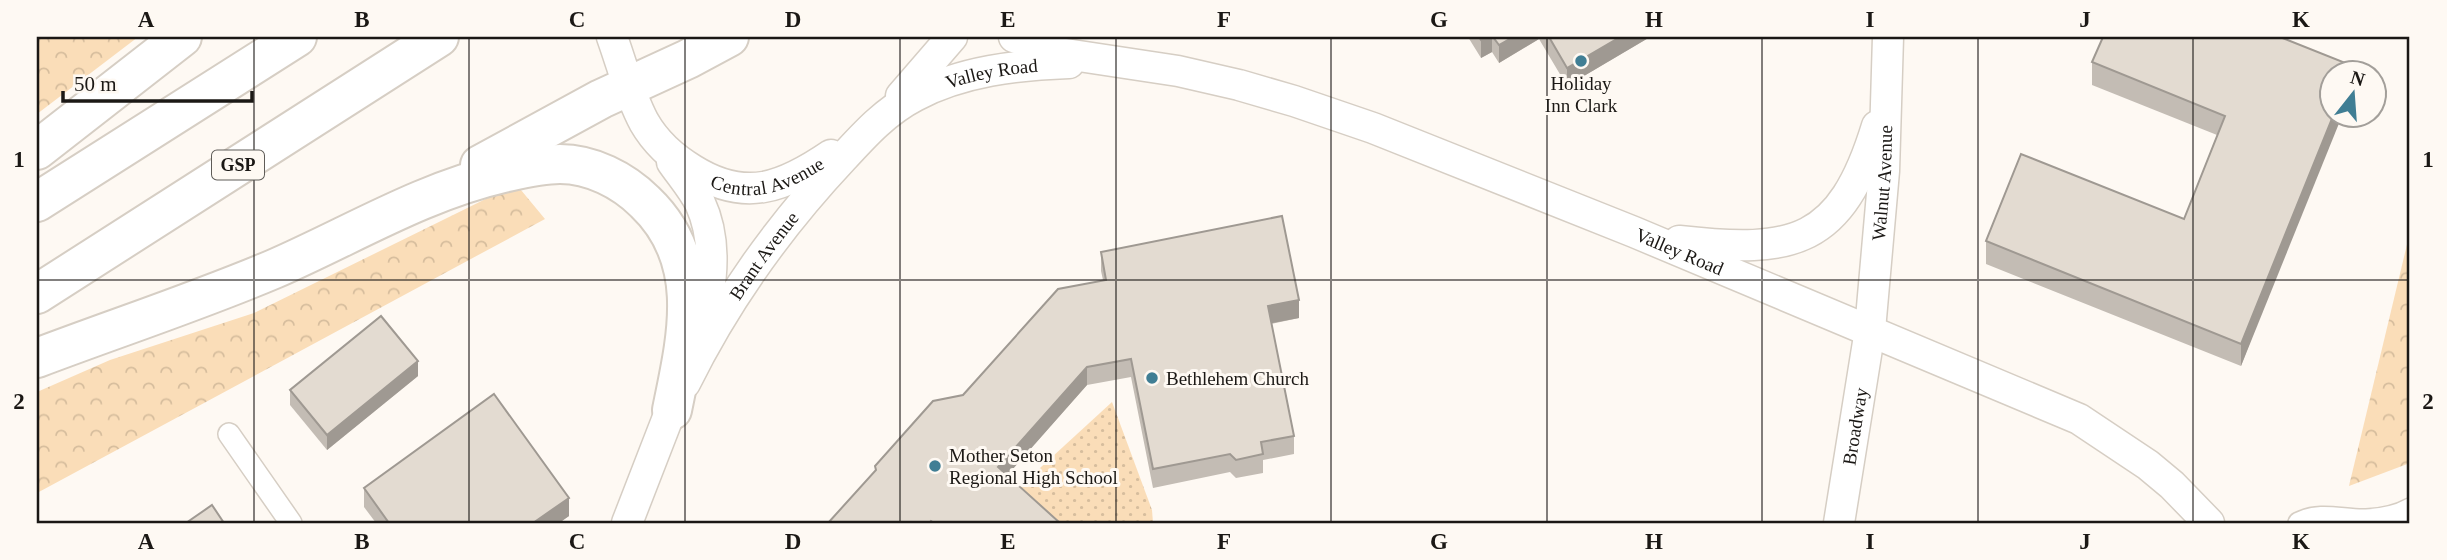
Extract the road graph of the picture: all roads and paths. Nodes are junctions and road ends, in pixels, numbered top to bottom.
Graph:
1 (182, 37) edge
2 (296, 37) edge
3 (439, 37) edge
4 (612, 37) edge
5 (729, 37) edge
6 (953, 37) edge
7 (1014, 37) edge
8 (1888, 37) edge
9 (1112, 63) junction
10 (629, 85) junction
11 (1887, 85) junction
12 (880, 119) junction
13 (658, 142) junction
14 (37, 150) edge
15 (37, 202) edge
16 (395, 211) junction
17 (1634, 232) junction
18 (37, 294) edge
19 (1870, 330) junction
20 (37, 358) edge
21 (672, 410) junction
22 (229, 434) dead end
23 (2410, 509) edge
24 (290, 523) edge
25 (628, 523) edge
26 (1839, 523) edge
27 (2209, 523) edge
28 (2300, 523) edge

1 - 14 highway
2 - 15 highway
3 - 18 highway, GSP
4 - 10 street, Central Avenue
5 - 10 highway
6 - 12 street, Central Avenue
7 - 9 street, Valley Road
8 - 11 street, Walnut Avenue
9 - 12 street, Valley Road
9 - 17 street, Valley Road
10 - 13 street, Central Avenue
10 - 16 highway
11 - 17 street
11 - 19 street, Walnut Avenue
12 - 13 street, Central Avenue
12 - 21 street, Brant Avenue
13 - 21 street, Brant Avenue
16 - 20 highway
16 - 21 highway
17 - 19 street, Valley Road
19 - 26 street, Broadway
19 - 27 street, Valley Road
21 - 25 street, Brant Avenue
22 - 24 street
23 - 28 street

